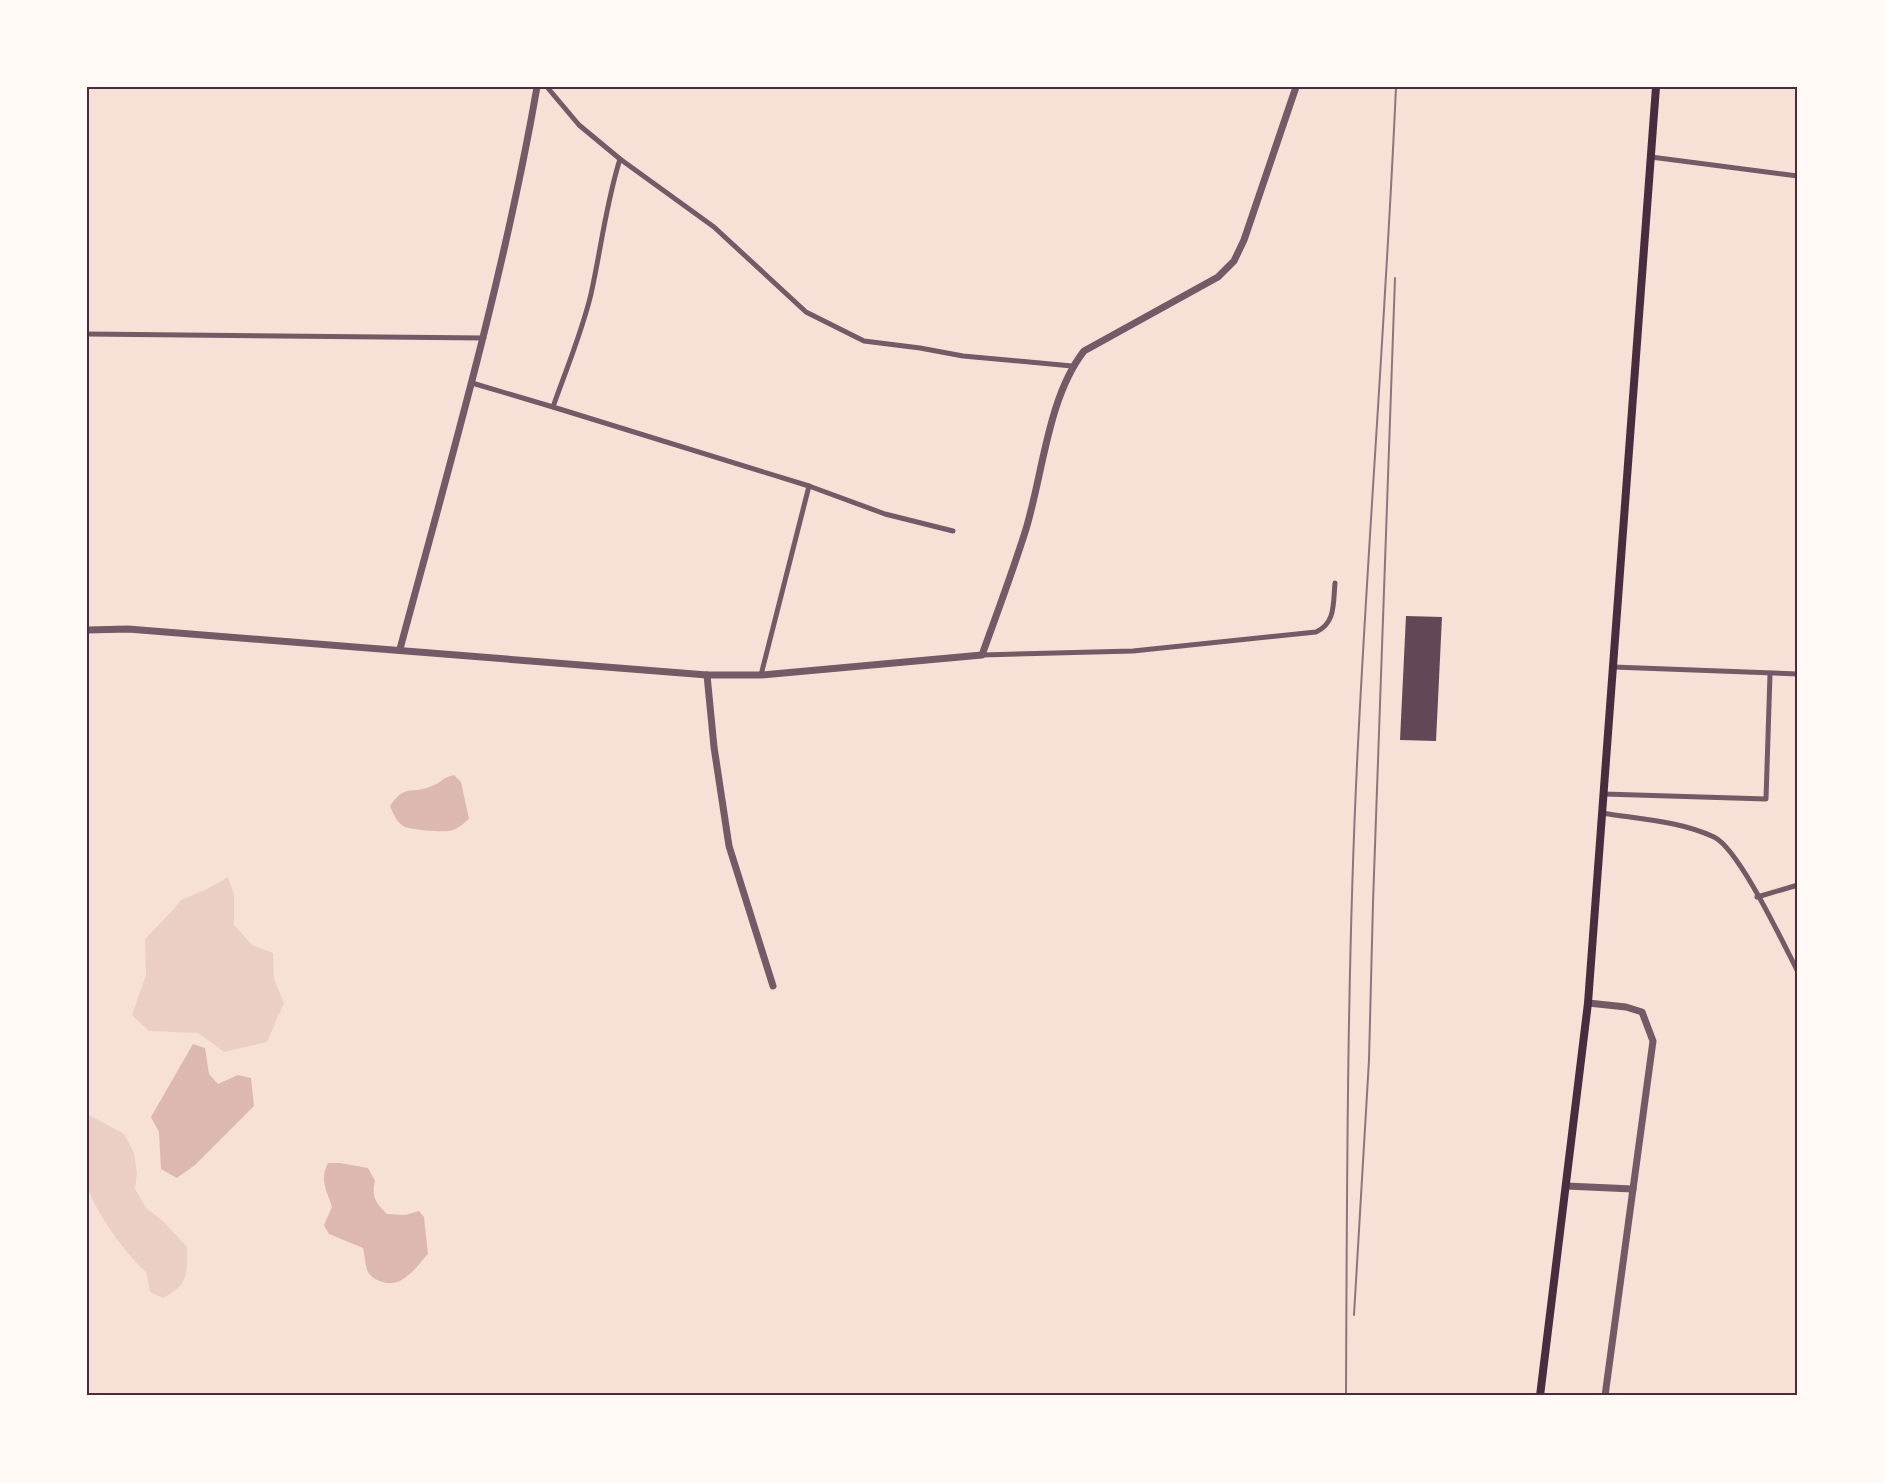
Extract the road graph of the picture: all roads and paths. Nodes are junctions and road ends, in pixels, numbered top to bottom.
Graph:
1 (537, 87) edge
2 (546, 87) edge
3 (1296, 87) edge
4 (1656, 87) edge
5 (1651, 157) junction
6 (620, 159) junction
7 (1798, 176) edge
8 (87, 334) edge
9 (484, 338) junction
10 (1072, 366) junction
11 (472, 383) junction
12 (553, 407) junction
13 (809, 486) junction
14 (953, 531) dead end
15 (1335, 583) dead end
16 (87, 630) edge
17 (400, 649) junction
18 (982, 655) junction
19 (1613, 667) junction
20 (1770, 674) junction
21 (1798, 674) edge
22 (707, 675) junction
23 (761, 675) junction
24 (1604, 794) junction
25 (1602, 813) junction
26 (1798, 885) edge
27 (1758, 897) junction
28 (1798, 972) edge
29 (773, 986) dead end
30 (1588, 1003) junction
31 (1566, 1186) junction
32 (1633, 1189) junction
33 (1540, 1396) edge
34 (1605, 1396) edge

1 - 9 street
2 - 6 street
3 - 10 street
4 - 5 main road
5 - 7 street
5 - 19 main road
6 - 10 street
6 - 12 street
8 - 9 street
9 - 11 street
10 - 18 street
11 - 12 street
11 - 17 street
12 - 13 street
13 - 14 street
13 - 23 street
15 - 18 street
16 - 17 street
17 - 22 street
18 - 23 street
19 - 20 street
19 - 24 main road
20 - 21 street
20 - 24 street
22 - 23 street
22 - 29 street
24 - 25 main road
25 - 27 street
25 - 30 main road
26 - 27 street
27 - 28 street
30 - 31 main road
30 - 32 street
31 - 32 street
31 - 33 main road
32 - 34 street

